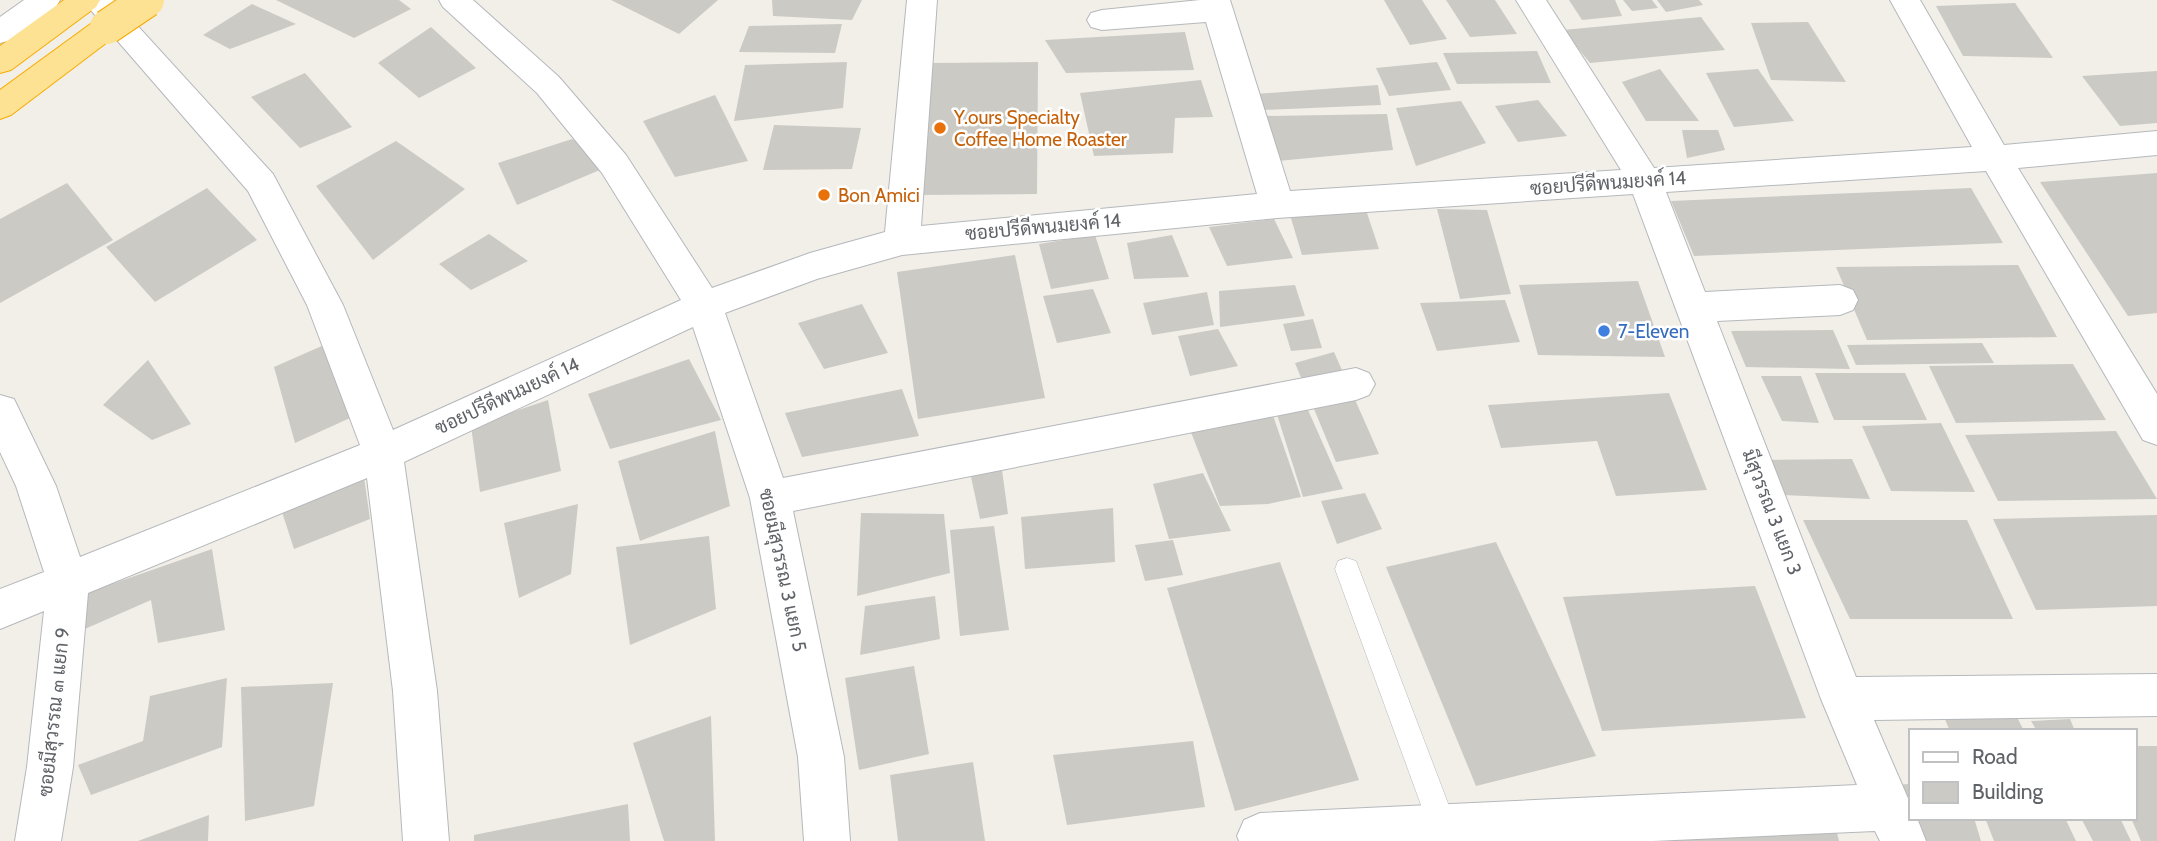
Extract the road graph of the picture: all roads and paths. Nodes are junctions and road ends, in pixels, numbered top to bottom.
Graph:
1 (45, 0) edge
2 (85, 0) edge
3 (145, 0) edge
4 (454, 0) edge
5 (922, 0) edge
6 (1531, 0) edge
7 (1905, 0) edge
8 (1217, 5) edge
9 (102, 13) edge
10 (1102, 20) dead end
11 (0, 32) edge
12 (0, 62) edge
13 (0, 107) edge
14 (2157, 143) edge
15 (1995, 158) junction
16 (1645, 181) junction
17 (1277, 205) junction
18 (902, 241) junction
19 (1840, 300) dead end
20 (704, 306) junction
21 (1693, 307) junction
22 (1356, 384) dead end
23 (0, 411) edge
24 (2151, 411) edge
25 (383, 453) junction
26 (770, 498) junction
27 (1348, 569) dead end
28 (68, 583) junction
29 (0, 609) edge
30 (2157, 695) edge
31 (1843, 699) junction
32 (1896, 824) edge
33 (1443, 827) junction
34 (1561, 832) edge
35 (1260, 836) dead end
36 (38, 841) edge
37 (426, 841) edge
38 (827, 841) edge

1 - 11 street
2 - 12 highway
3 - 9 highway, bridge
4 - 20 street, ซอยมีสุวรรณ 3 แยก 5
5 - 18 street
6 - 16 street, มีสุวรรณ 3 แยก 3
7 - 15 street
8 - 10 street
8 - 17 street
9 - 13 highway
9 - 25 street
14 - 15 street, ซอยปรีดีพนมยงค์ 14
15 - 16 street, ซอยปรีดีพนมยงค์ 14
15 - 24 street
16 - 17 street, ซอยปรีดีพนมยงค์ 14
16 - 21 street, มีสุวรรณ 3 แยก 3
17 - 18 street, ซอยปรีดีพนมยงค์ 14
18 - 20 street, ซอยปรีดีพนมยงค์ 14
19 - 21 street
20 - 25 street, ซอยปรีดีพนมยงค์ 14
20 - 26 street, ซอยมีสุวรรณ 3 แยก 5
21 - 31 street, มีสุวรรณ 3 แยก 3
22 - 26 street
23 - 28 street
25 - 28 street, ซอยปรีดีพนมยงค์ 14
25 - 37 street
26 - 38 street, ซอยมีสุวรรณ 3 แยก 5
27 - 33 lane
28 - 29 street, ซอยปรีดีพนมยงค์ 14
28 - 36 street, ซอยมีสุวรรณ ๓ แยก 9
30 - 31 street
31 - 32 street, มีสุวรรณ 3 แยก 3
32 - 34 street
33 - 34 street
33 - 35 street

